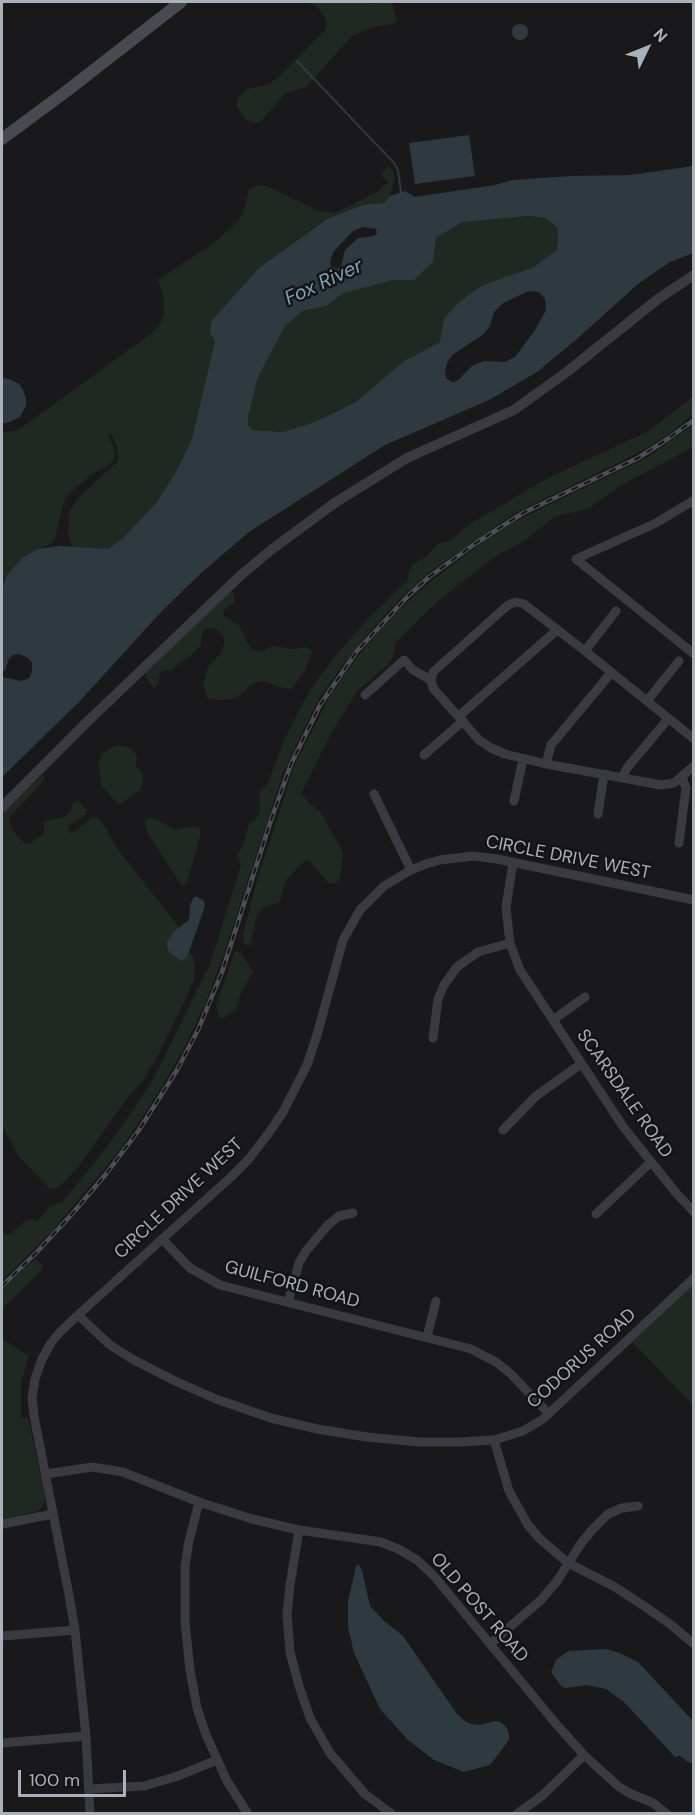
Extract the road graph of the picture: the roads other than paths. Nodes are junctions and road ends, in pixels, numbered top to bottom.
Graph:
1 (180, 2) edge
2 (2, 139) edge
3 (693, 275) edge
4 (693, 500) edge
5 (616, 611) dead end
6 (557, 630) junction
7 (585, 651) junction
8 (693, 654) edge
9 (679, 661) dead end
10 (611, 672) junction
11 (431, 680) junction
12 (365, 695) dead end
13 (647, 701) junction
14 (461, 718) junction
15 (668, 719) junction
16 (693, 739) edge
17 (424, 755) dead end
18 (523, 759) junction
19 (546, 764) junction
20 (693, 765) edge
21 (604, 774) junction
22 (682, 777) junction
23 (622, 778) junction
24 (374, 794) dead end
25 (514, 801) dead end
26 (2, 807) edge
27 (597, 814) dead end
28 (679, 843) dead end
29 (513, 863) junction
30 (411, 870) junction
31 (693, 900) edge
32 (510, 943) junction
33 (585, 998) dead end
34 (553, 1020) junction
35 (433, 1038) dead end
36 (581, 1064) junction
37 (503, 1130) dead end
38 (651, 1162) junction
39 (693, 1212) edge
40 (353, 1214) dead end
41 (596, 1214) dead end
42 (162, 1239) junction
43 (693, 1278) edge
44 (436, 1301) dead end
45 (288, 1302) junction
46 (78, 1314) junction
47 (427, 1337) junction
48 (549, 1414) junction
49 (494, 1440) junction
50 (46, 1473) junction
51 (199, 1502) junction
52 (638, 1506) dead end
53 (53, 1514) junction
54 (2, 1524) edge
55 (299, 1530) junction
56 (568, 1563) junction
57 (75, 1630) junction
58 (2, 1636) edge
59 (490, 1644) junction
60 (693, 1644) edge
61 (86, 1736) junction
62 (2, 1743) edge
63 (584, 1755) junction
64 (217, 1760) junction
65 (89, 1789) junction
66 (90, 1814) edge
67 (248, 1814) edge
68 (392, 1814) edge
69 (517, 1814) edge
70 (667, 1814) edge

1 - 2 main road
3 - 26 street
4 - 8 street
5 - 7 street
6 - 7 street
6 - 11 street
6 - 14 street
7 - 10 street
9 - 13 street
10 - 13 street
10 - 19 street
11 - 12 street
11 - 14 street
13 - 15 street
14 - 17 street
14 - 18 street
15 - 16 street
15 - 23 street
18 - 19 street
18 - 25 street
19 - 21 street
20 - 22 street
21 - 23 street
21 - 27 street
22 - 23 street
22 - 28 street
24 - 30 street
29 - 30 street, CIRCLE DRIVE WEST
29 - 31 street, CIRCLE DRIVE WEST
29 - 32 street, SCARSDALE ROAD
30 - 42 street, CIRCLE DRIVE WEST
32 - 34 street, SCARSDALE ROAD
32 - 35 street
33 - 34 street, SCARSDALE ROAD
34 - 36 street, SCARSDALE ROAD
36 - 37 street
36 - 38 street, SCARSDALE ROAD
38 - 39 street, SCARSDALE ROAD
38 - 41 street
40 - 45 street
42 - 45 street, GUILFORD ROAD
42 - 46 street, CIRCLE DRIVE WEST
43 - 48 street, CODORUS ROAD
44 - 47 street
45 - 47 street, GUILFORD ROAD
46 - 49 street, CODORUS ROAD
46 - 50 street, CIRCLE DRIVE WEST
47 - 48 street, GUILFORD ROAD
48 - 49 street, CODORUS ROAD
49 - 56 street
50 - 51 street, OLD POST ROAD
50 - 53 street, CIRCLE DRIVE WEST
51 - 55 street, OLD POST ROAD
51 - 64 street
52 - 56 street
53 - 54 street
53 - 57 street, CIRCLE DRIVE WEST
55 - 59 street, OLD POST ROAD
55 - 68 street
56 - 59 street
56 - 60 street
57 - 58 street
57 - 61 street, CIRCLE DRIVE WEST
59 - 63 street, OLD POST ROAD
61 - 62 street
61 - 65 street, CIRCLE DRIVE WEST
63 - 69 street
63 - 70 street, OLD POST ROAD
64 - 65 street
64 - 67 street
65 - 66 street, CIRCLE DRIVE WEST

